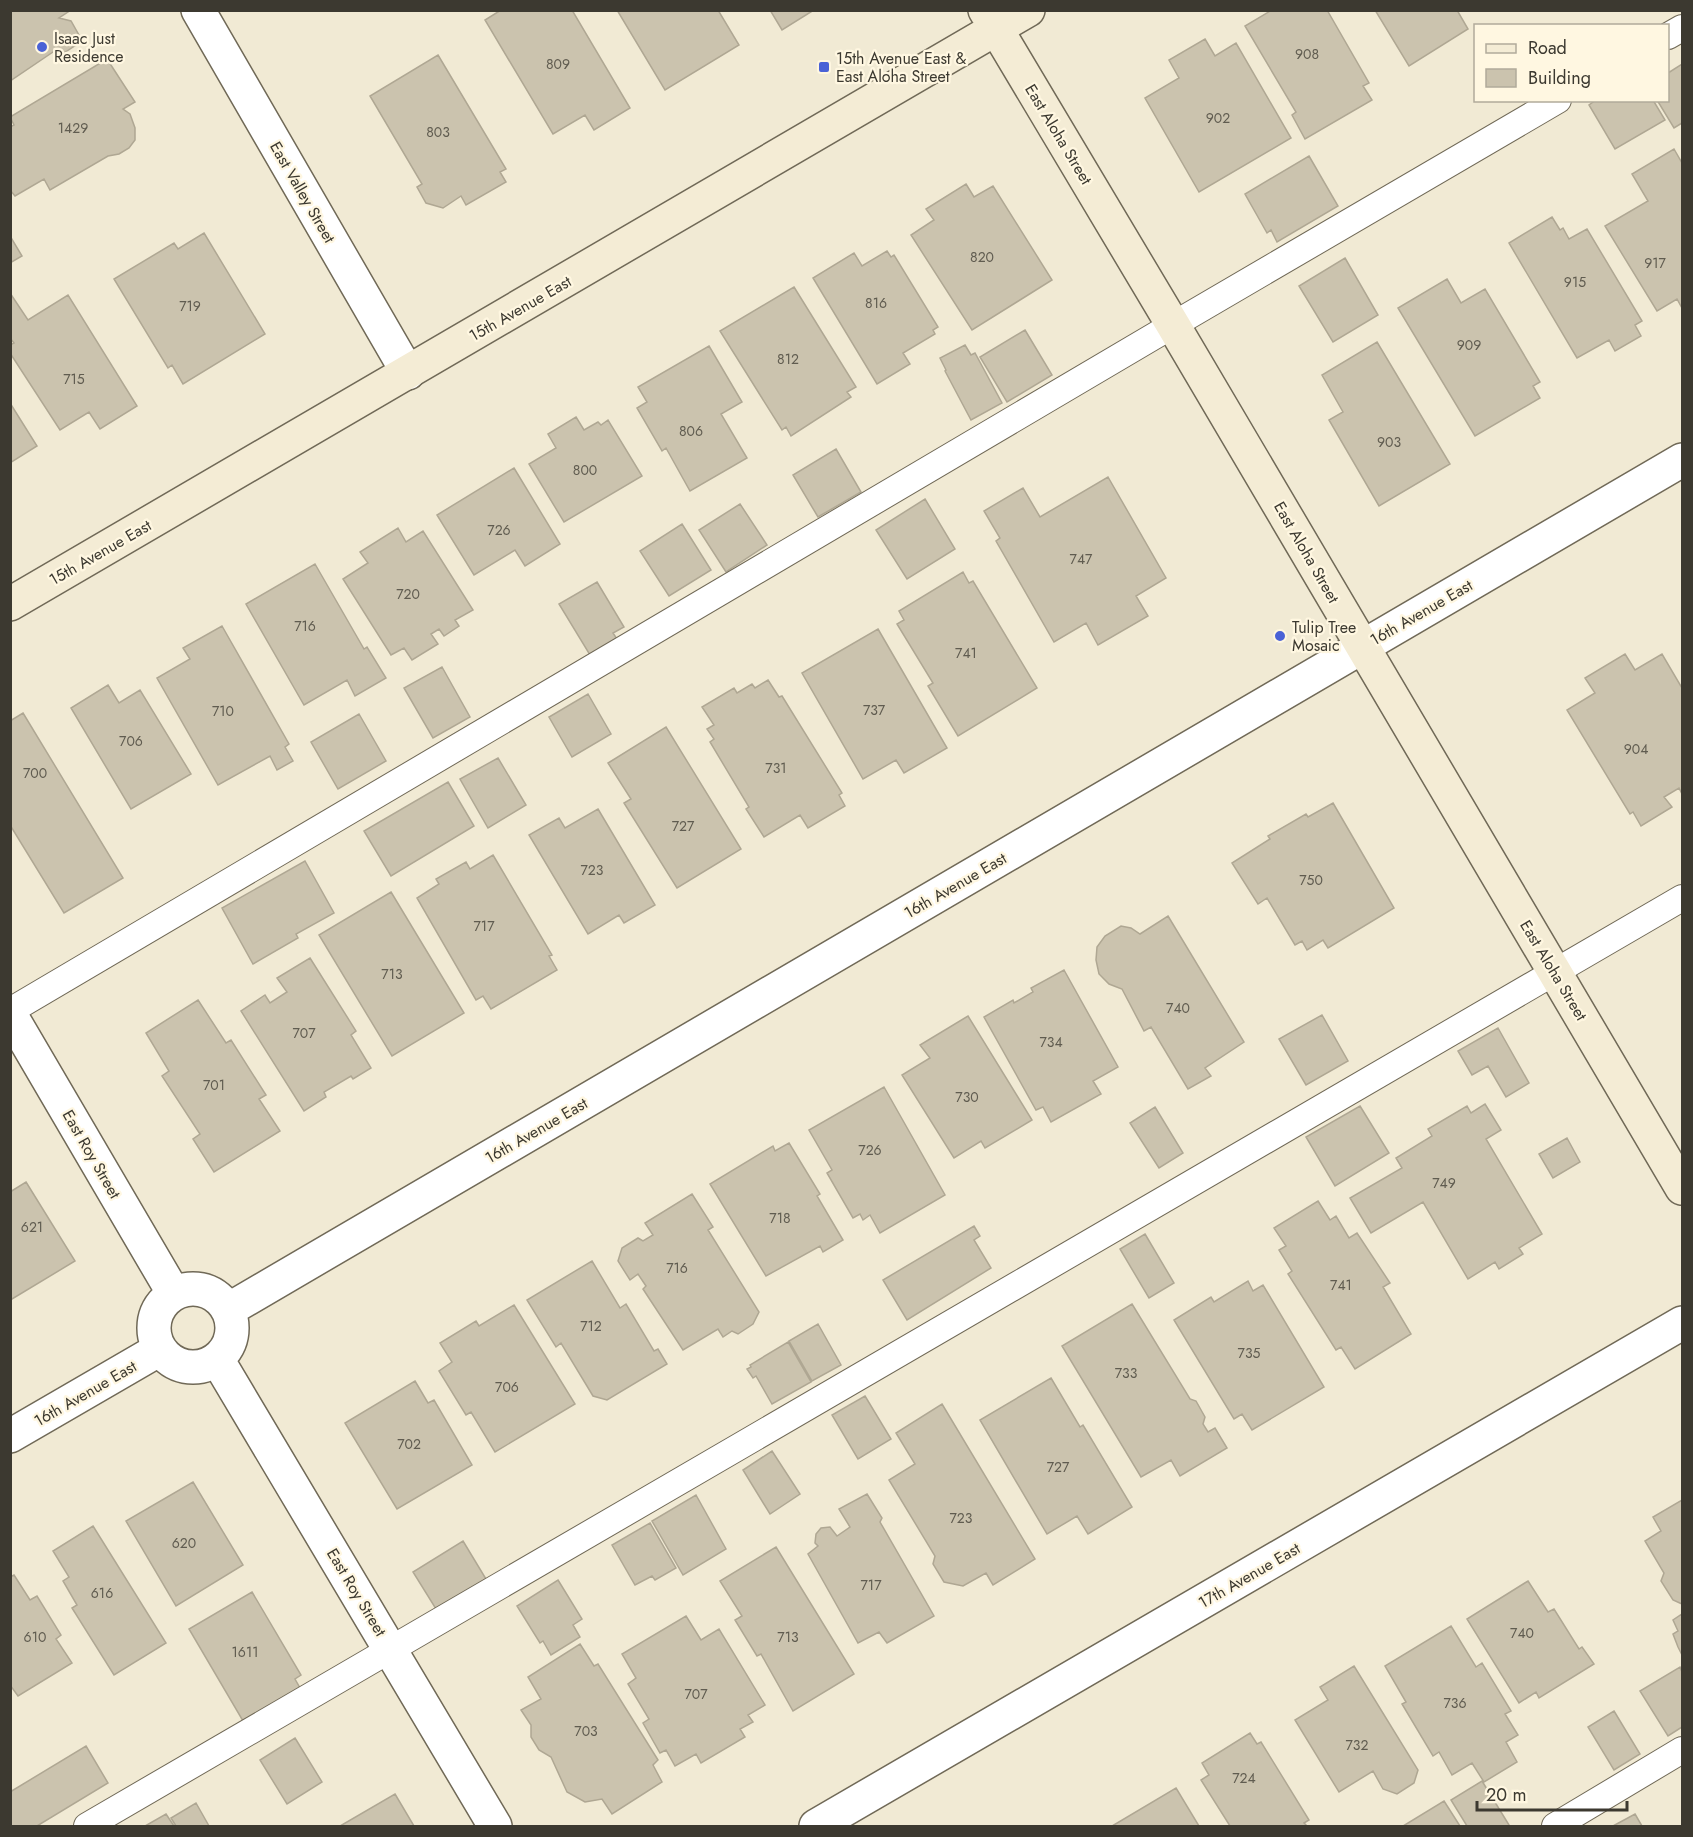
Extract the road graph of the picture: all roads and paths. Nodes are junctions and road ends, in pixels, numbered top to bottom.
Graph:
1 (198, 10) edge
2 (1029, 10) edge
3 (990, 20) edge
4 (1683, 28) edge
5 (1669, 35) edge
6 (1555, 102) edge
7 (1173, 325) junction
8 (408, 373) junction
9 (1683, 460) edge
10 (10, 604) edge
11 (1362, 646) junction
12 (1683, 898) edge
13 (1555, 972) junction
14 (10, 1012) edge
15 (1683, 1188) edge
16 (174, 1294) junction
17 (228, 1310) junction
18 (1683, 1323) edge
19 (160, 1349) junction
20 (217, 1359) junction
21 (10, 1436) edge
22 (392, 1650) junction
23 (1683, 1750) edge
24 (87, 1827) edge
25 (495, 1827) edge
26 (816, 1827) edge
27 (1555, 1827) edge

1 - 8 street, East Valley Street
2 - 3 street, 15th Avenue East
3 - 7 street, East Aloha Street
3 - 8 street, 15th Avenue East
4 - 5 lane
6 - 7 lane
7 - 11 street, East Aloha Street
7 - 14 lane
8 - 10 street, 15th Avenue East
9 - 11 street, 16th Avenue East
11 - 13 street, East Aloha Street
11 - 17 street, 16th Avenue East
12 - 13 lane
13 - 15 street, East Aloha Street
13 - 22 lane
14 - 16 street, East Roy Street
16 - 17 street
16 - 19 street
17 - 20 street
18 - 26 street, 17th Avenue East
19 - 20 street
19 - 21 street, 16th Avenue East
20 - 22 street, East Roy Street
22 - 24 lane
22 - 25 street, East Roy Street
23 - 27 lane

